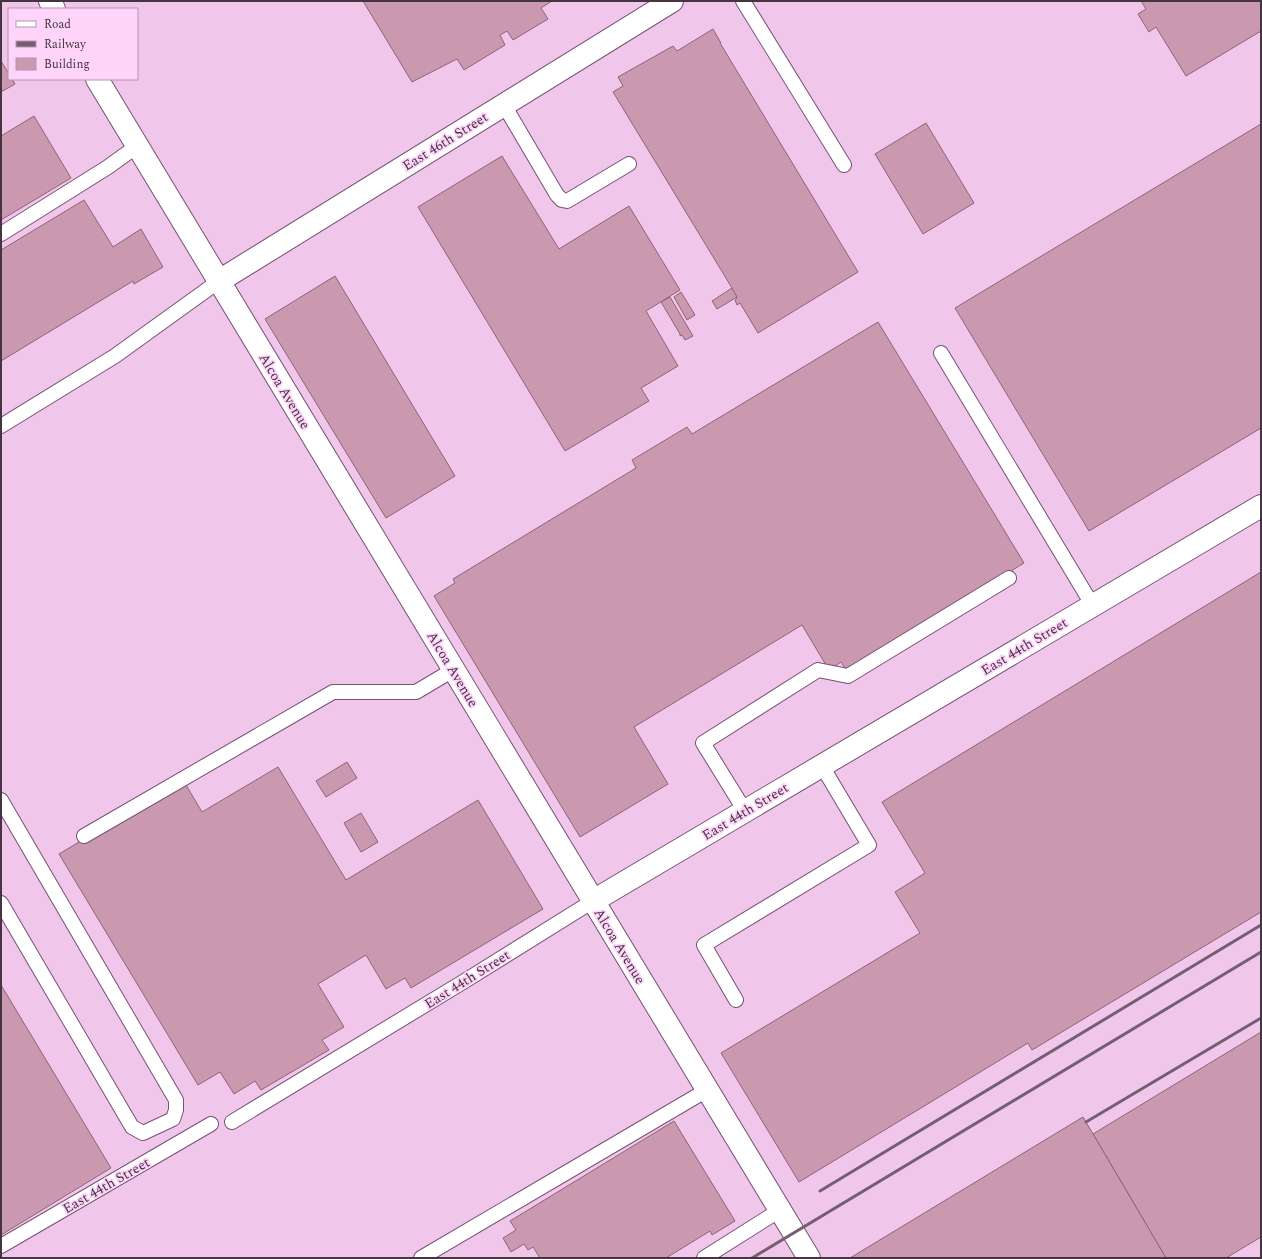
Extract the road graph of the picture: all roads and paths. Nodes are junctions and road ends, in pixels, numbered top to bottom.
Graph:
1 (672, 1) edge
2 (743, 1) edge
3 (98, 80) edge
4 (504, 105) junction
5 (137, 146) junction
6 (628, 164) dead end
7 (844, 165) dead end
8 (1, 234) edge
9 (219, 281) junction
10 (941, 353) dead end
11 (1, 426) edge
12 (1261, 506) edge
13 (1009, 578) dead end
14 (1092, 606) junction
15 (454, 670) junction
16 (822, 766) junction
17 (1, 800) edge
18 (745, 811) junction
19 (84, 836) dead end
20 (593, 901) junction
21 (1, 903) edge
22 (736, 1000) dead end
23 (707, 1090) junction
24 (173, 1119) junction
25 (232, 1122) dead end
26 (211, 1124) dead end
27 (185, 1139) junction
28 (780, 1210) junction
29 (1, 1246) edge
30 (421, 1258) edge
31 (704, 1258) edge
32 (808, 1258) edge

1 - 4 street, East 46th Street
2 - 7 lane
3 - 5 street, Alcoa Avenue
4 - 6 lane
4 - 9 street, East 46th Street
5 - 8 lane
5 - 9 street, Alcoa Avenue
9 - 11 lane
9 - 15 street, Alcoa Avenue
10 - 14 lane
12 - 14 street, East 44th Street
13 - 18 lane
14 - 16 street, East 44th Street
15 - 19 lane
15 - 20 street, Alcoa Avenue
16 - 18 street, East 44th Street
16 - 22 lane
17 - 24 lane
18 - 20 street, East 44th Street
20 - 23 street, Alcoa Avenue
20 - 25 lane, East 44th Street
21 - 24 lane
23 - 28 street, Alcoa Avenue
23 - 30 lane
24 - 27 lane
26 - 27 lane, East 44th Street
27 - 29 lane, East 44th Street
28 - 31 lane
28 - 32 street, Alcoa Avenue

